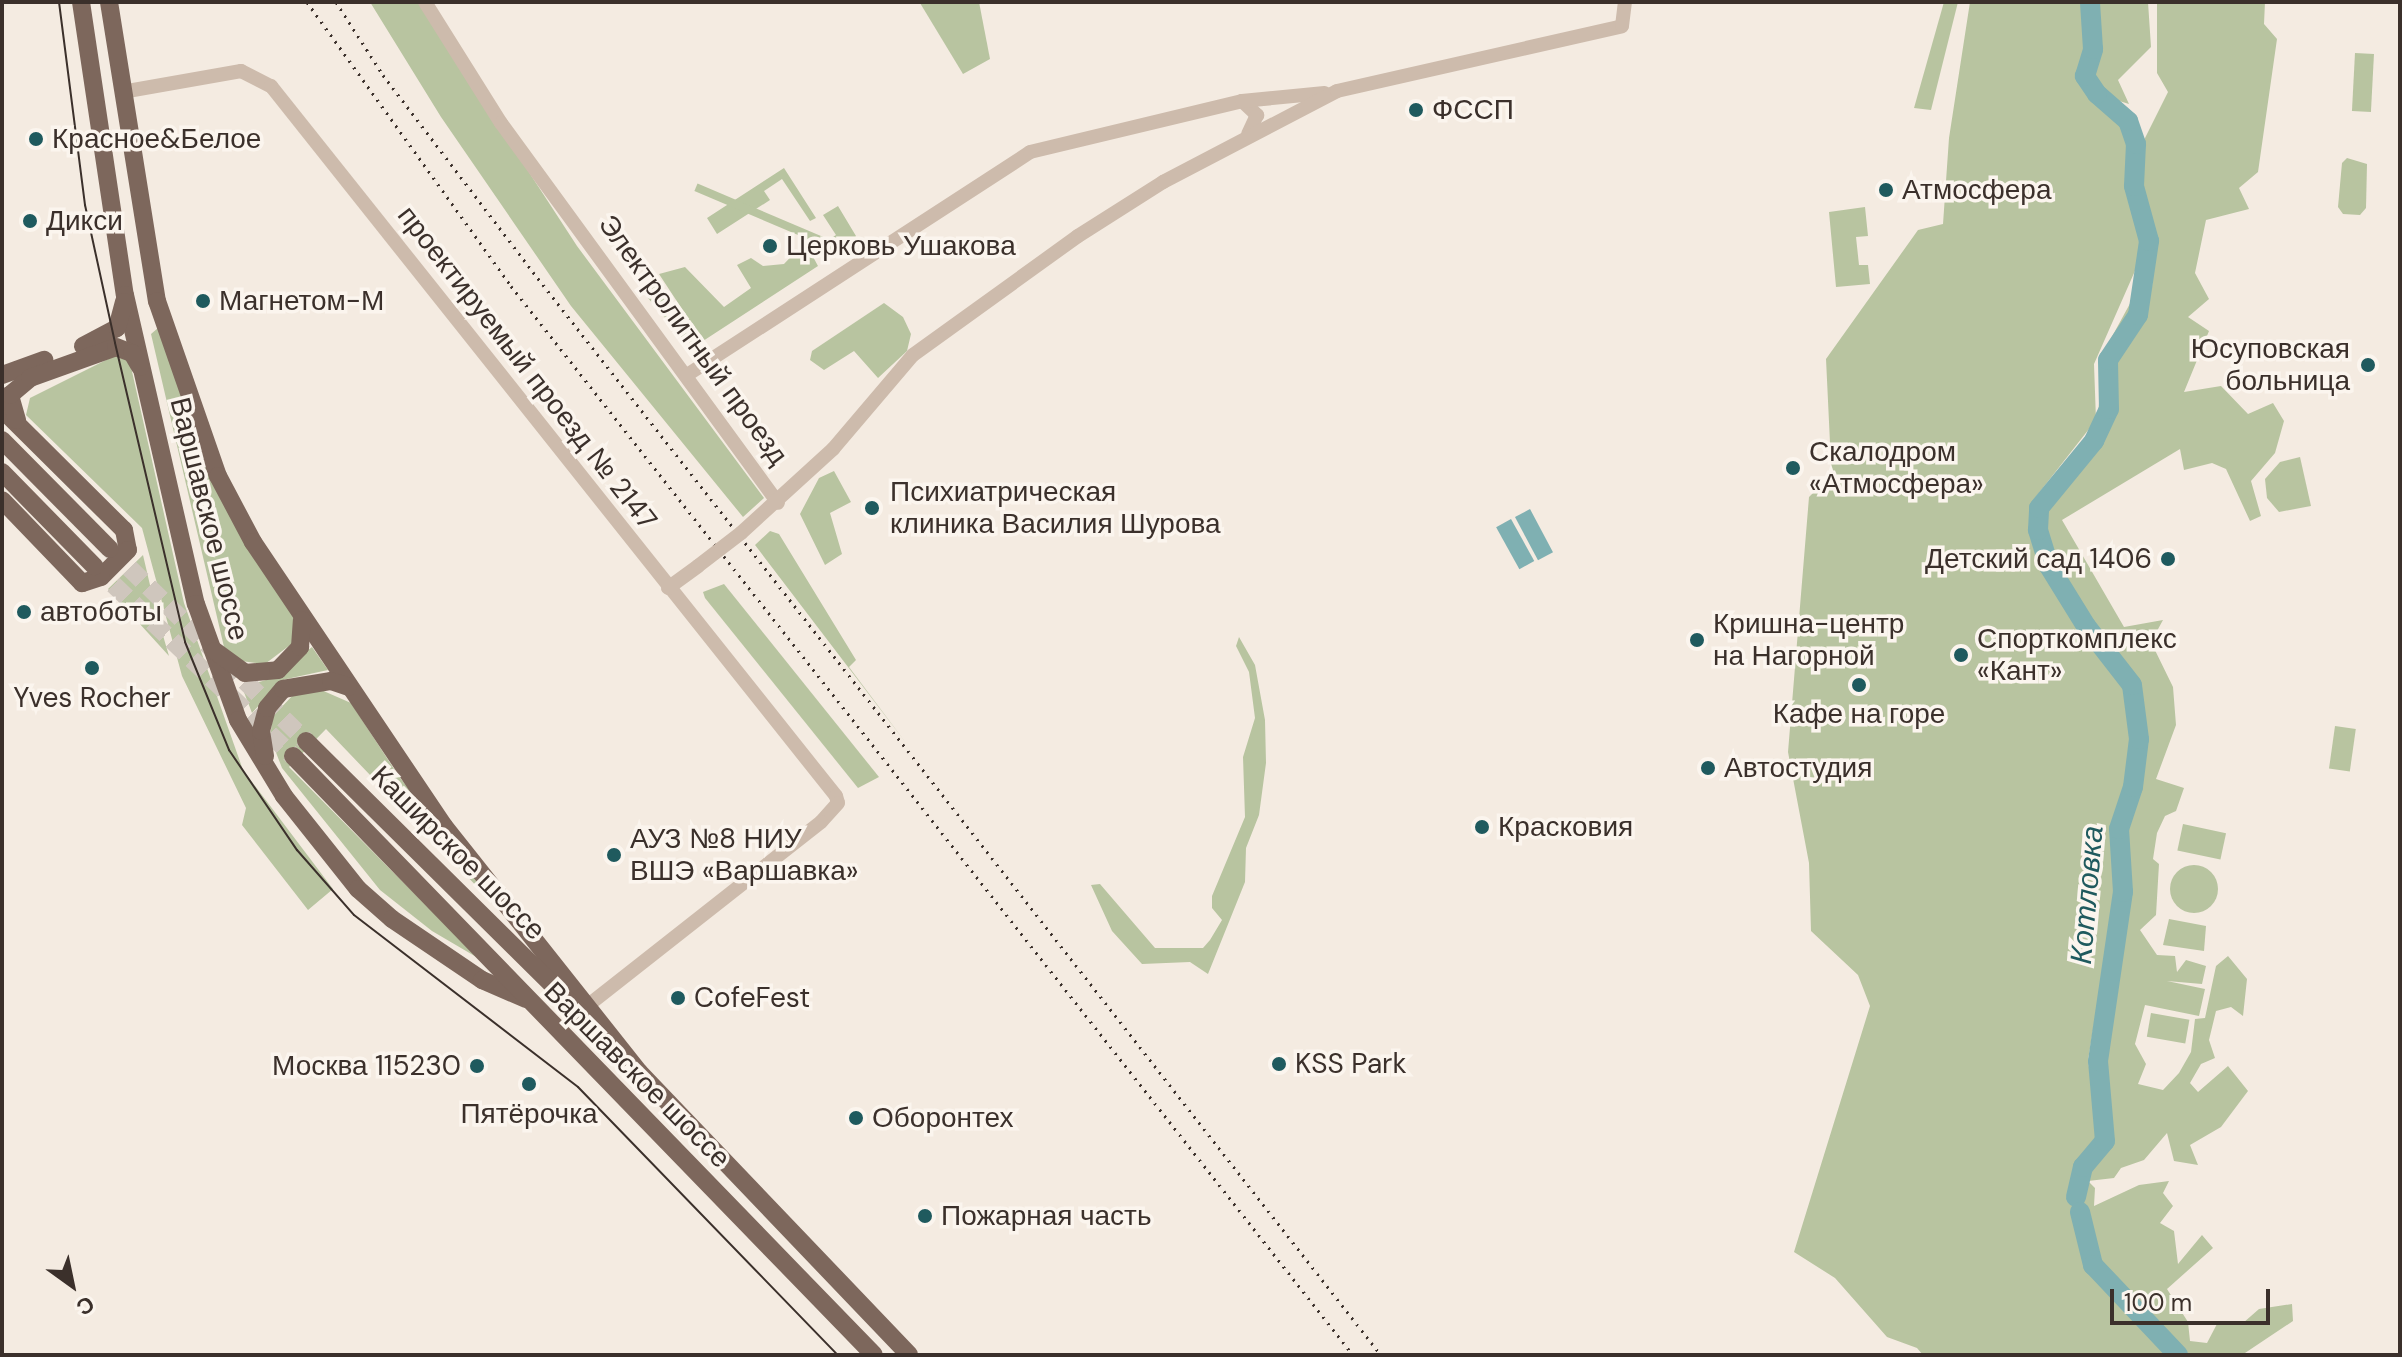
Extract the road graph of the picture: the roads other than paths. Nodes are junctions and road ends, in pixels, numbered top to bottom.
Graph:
1 (81, 2) edge
2 (109, 2) edge
3 (425, 2) edge
4 (1625, 2) edge
5 (1337, 91) junction
6 (122, 92) junction
7 (1242, 101) junction
8 (1242, 140) junction
9 (125, 295) junction
10 (142, 370) junction
11 (2, 375) edge
12 (687, 375) junction
13 (2, 409) edge
14 (20, 426) junction
15 (2, 440) edge
16 (2, 472) edge
17 (2, 500) edge
18 (778, 503) junction
19 (110, 549) tunnel mouth
20 (94, 566) tunnel mouth
21 (668, 588) junction
22 (302, 618) junction
23 (213, 649) junction
24 (348, 687) junction
25 (306, 741) tunnel mouth
26 (293, 756) tunnel mouth
27 (266, 767) junction
28 (526, 999) junction
29 (587, 1006) junction
30 (639, 1072) junction
31 (874, 1355) edge
32 (909, 1355) edge

1 - 9 main road, Варшавское шоссе
2 - 6 main road, Варшавское шоссе
3 - 12 street, Электролитный проезд
4 - 5 street, Электролитный проезд
5 - 7 street
5 - 8 street, Электролитный проезд
6 - 21 street, проектируемый проезд № 2147
6 - 22 main road, Варшавское шоссе
7 - 8 street
7 - 12 street
8 - 18 street, Электролитный проезд
9 - 10 main road, Варшавское шоссе
9 - 11 main road
10 - 14 main road
10 - 23 main road, Варшавское шоссе
12 - 18 street, Электролитный проезд
13 - 14 main road
14 - 17 main road
15 - 19 main road
16 - 20 main road
18 - 21 street, bridge
21 - 29 street, проектируемый проезд № 2147
22 - 23 main road
22 - 24 main road, Варшавское шоссе
23 - 27 main road, Варшавское шоссе
24 - 27 main road
24 - 29 main road, Варшавское шоссе
25 - 30 main road, Каширское шоссе
26 - 28 main road, Каширское шоссе
27 - 28 main road, Варшавское шоссе
28 - 31 main road, Варшавское шоссе
29 - 30 main road, Варшавское шоссе
30 - 32 main road, Варшавское шоссе

